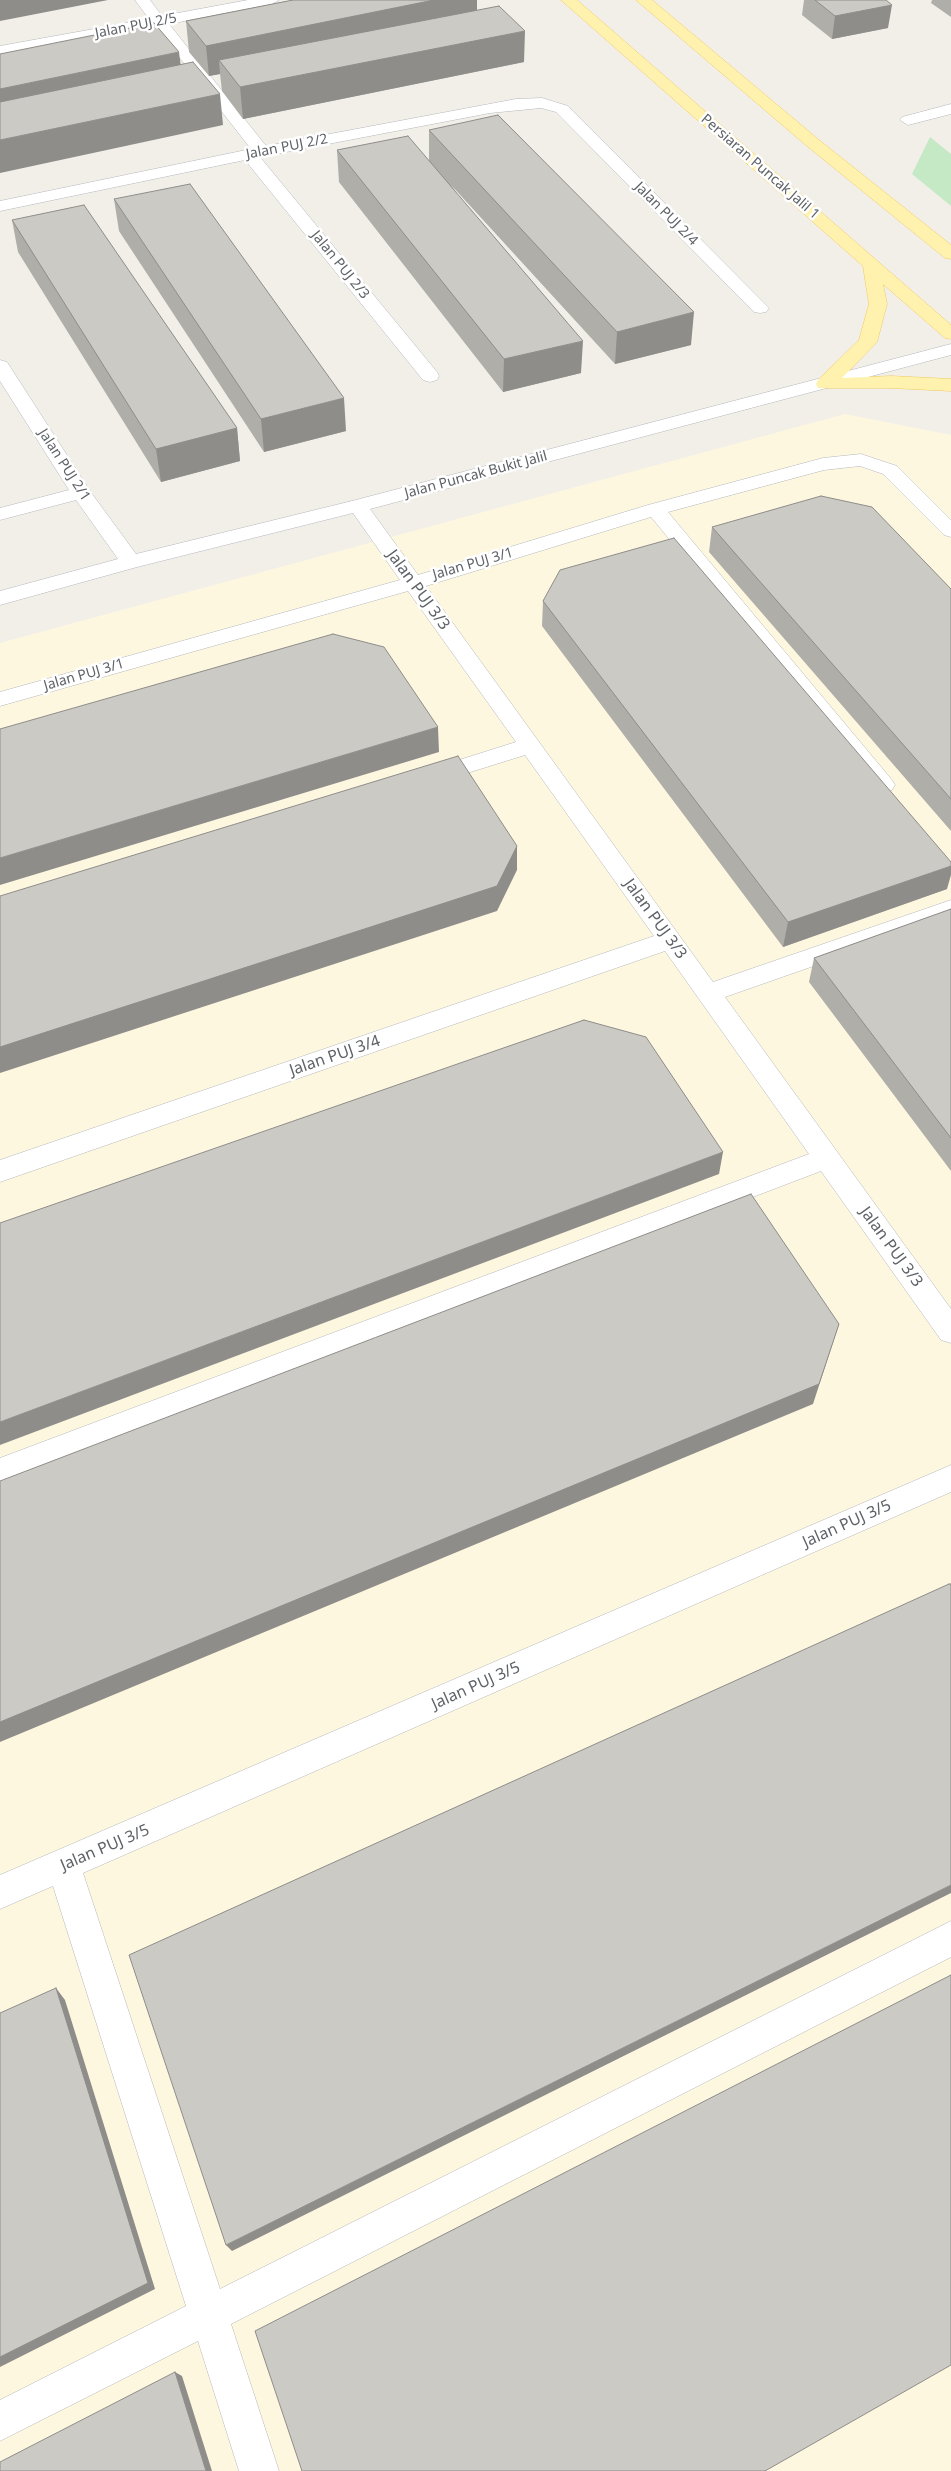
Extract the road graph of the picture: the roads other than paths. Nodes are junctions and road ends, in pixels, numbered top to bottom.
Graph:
1 (142, 0) edge
2 (272, 0) edge
3 (568, 0) edge
4 (643, 0) edge
5 (157, 22) junction
6 (0, 51) edge
7 (951, 110) edge
8 (572, 119) joint
9 (908, 120) dead end
10 (256, 153) junction
11 (0, 206) edge
12 (951, 254) edge
13 (871, 264) junction
14 (760, 308) dead end
15 (951, 334) edge
16 (951, 349) edge
17 (0, 366) edge
18 (430, 376) dead end
19 (825, 384) junction
20 (951, 385) edge
21 (81, 493) junction
22 (358, 506) junction
23 (655, 509) junction
24 (0, 514) edge
25 (951, 531) edge
26 (131, 562) junction
27 (412, 582) junction
28 (0, 598) edge
29 (0, 699) edge
30 (530, 746) junction
31 (407, 784) edge
32 (894, 797) edge
33 (951, 909) edge
34 (670, 940) junction
35 (708, 993) junction
36 (827, 1158) junction
37 (0, 1171) edge
38 (951, 1331) edge
39 (0, 1471) edge
40 (951, 1478) edge
41 (64, 1866) junction
42 (0, 1892) edge
43 (951, 1938) edge
44 (209, 2316) junction
45 (0, 2421) edge
46 (259, 2471) edge

1 - 5 street, Jalan PUJ 2/3
2 - 5 street, Jalan PUJ 2/5
3 - 13 main road, Persiaran Puncak Jalil 1
4 - 12 main road
5 - 6 street, Jalan PUJ 2/5
5 - 10 street, Jalan PUJ 2/3
7 - 9 street
8 - 10 street, Jalan PUJ 2/2
8 - 14 street, Jalan PUJ 2/4
10 - 11 street, Jalan PUJ 2/2
10 - 18 street, Jalan PUJ 2/3
13 - 15 main road, Persiaran Puncak Jalil 1
13 - 19 main road
16 - 19 street, Jalan Puncak Bukit Jalil
17 - 21 street, Jalan PUJ 2/1
19 - 20 main road
19 - 22 street, Jalan Puncak Bukit Jalil
21 - 24 street
21 - 26 street, Jalan PUJ 2/1
22 - 26 street, Jalan Puncak Bukit Jalil
22 - 27 street, Jalan PUJ 3/3
23 - 25 street, Jalan PUJ 3/1
23 - 27 street, Jalan PUJ 3/1
23 - 32 street
26 - 28 street, Jalan Puncak Bukit Jalil
27 - 29 street, Jalan PUJ 3/1
27 - 30 street, Jalan PUJ 3/3
30 - 31 street
30 - 34 street, Jalan PUJ 3/3
33 - 35 street
34 - 35 street, Jalan PUJ 3/3
34 - 37 street, Jalan PUJ 3/4
35 - 36 street, Jalan PUJ 3/3
36 - 38 street, Jalan PUJ 3/3
36 - 39 street
40 - 41 street, Jalan PUJ 3/5
41 - 42 street, Jalan PUJ 3/5
41 - 44 street
43 - 44 street
44 - 45 street
44 - 46 street

